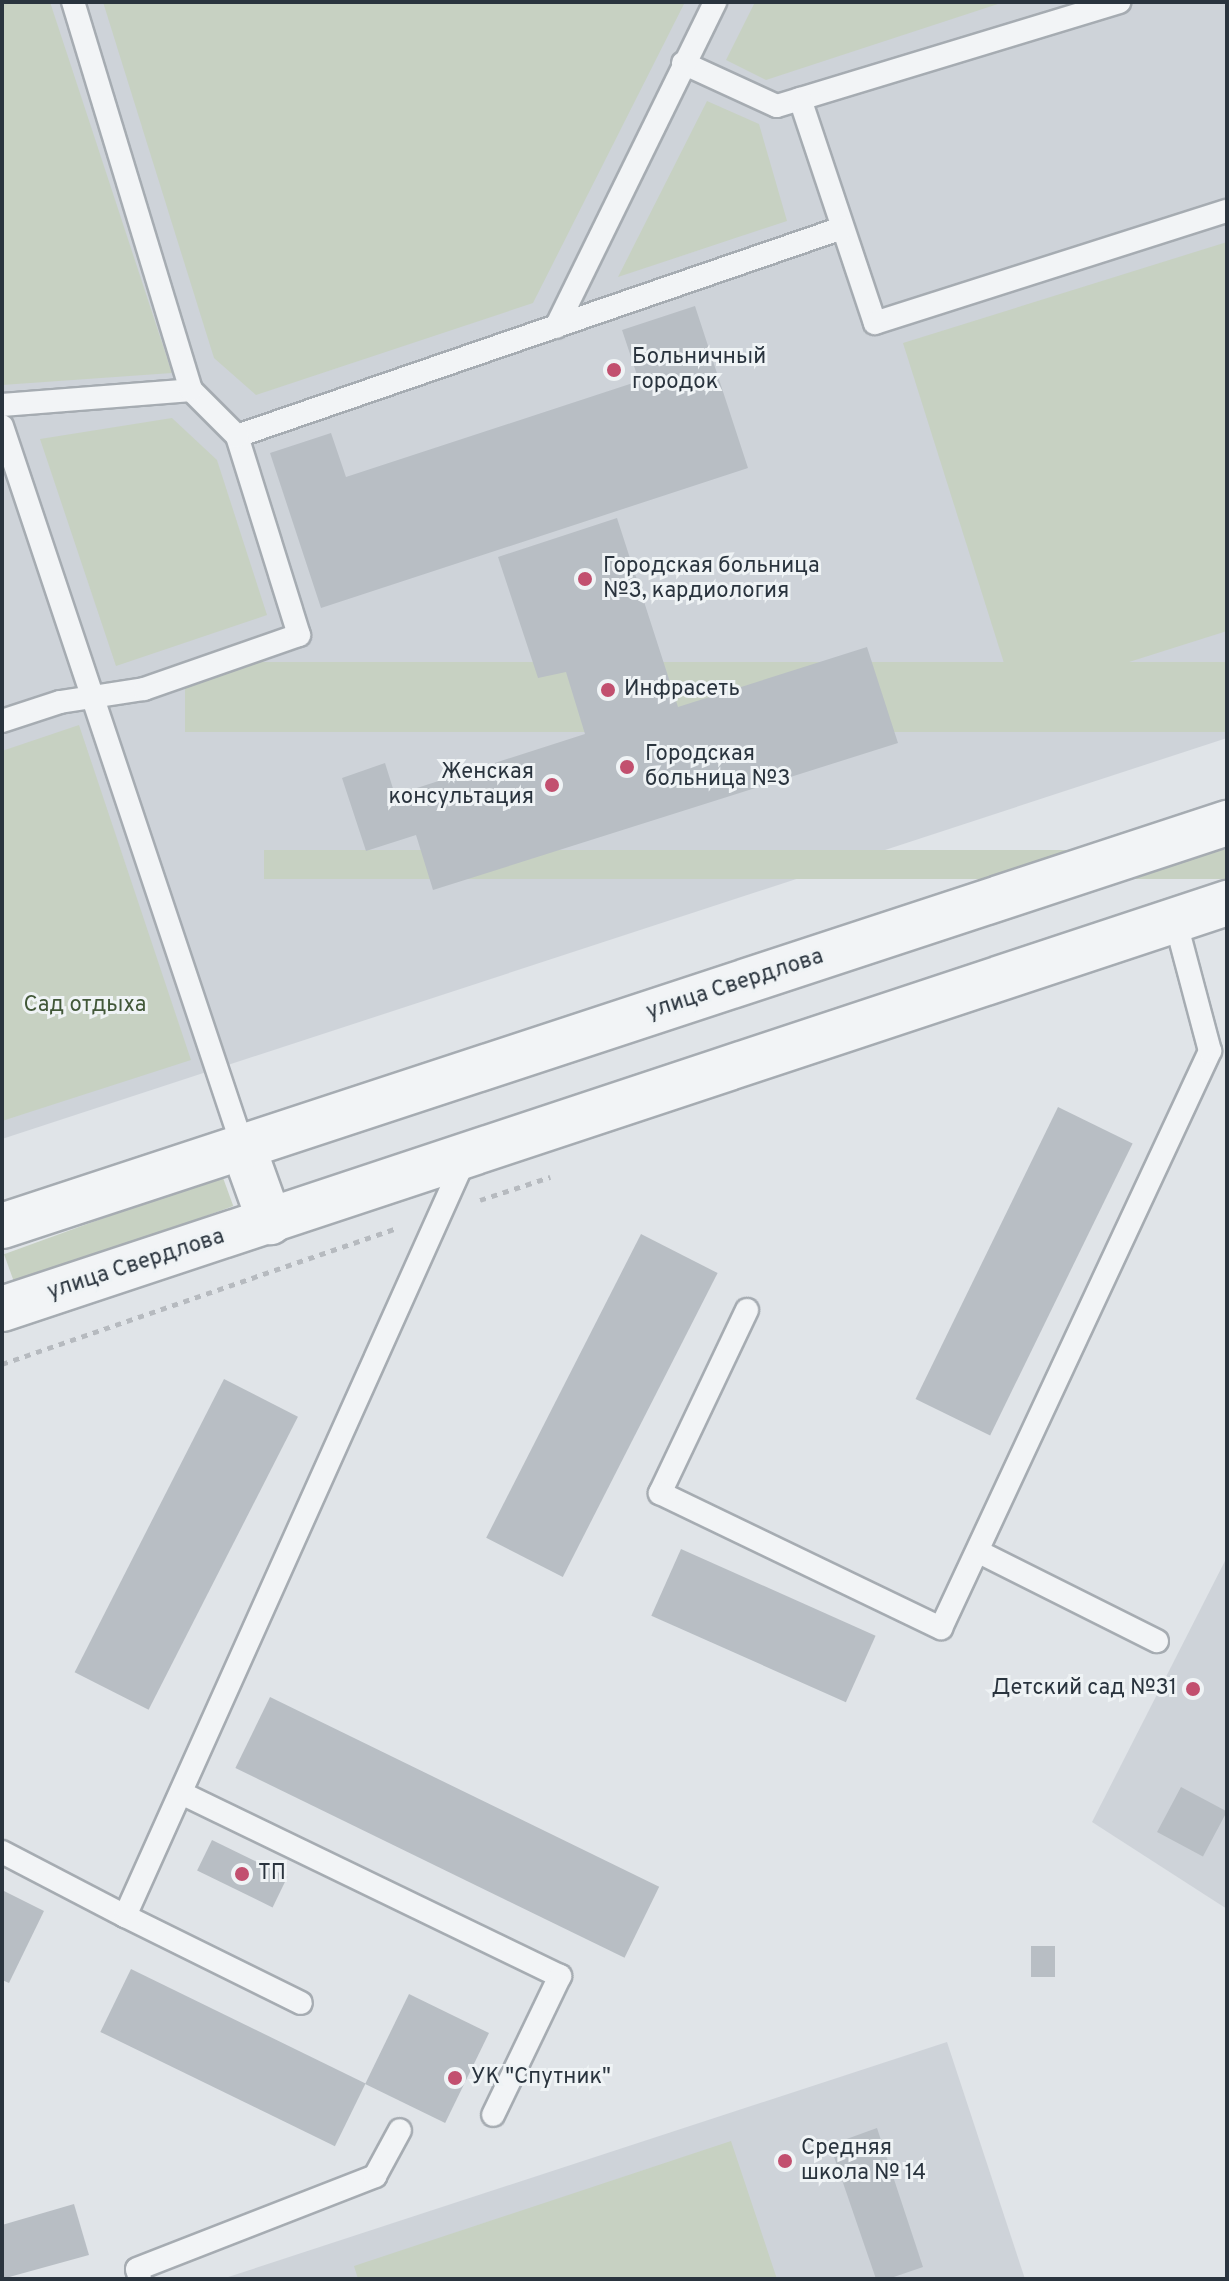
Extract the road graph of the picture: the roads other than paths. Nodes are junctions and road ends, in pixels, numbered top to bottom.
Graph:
1 (73, 2) edge
2 (715, 2) edge
3 (1120, 2) edge
4 (683, 63) junction
5 (800, 99) junction
6 (1227, 211) edge
7 (842, 228) junction
8 (556, 327) junction
9 (191, 390) junction
10 (2, 405) edge
11 (2, 426) edge
12 (237, 436) junction
13 (92, 700) junction
14 (2, 721) edge
15 (1227, 823) edge
16 (1227, 903) edge
17 (1175, 919) junction
18 (243, 1147) junction
19 (466, 1156) junction
20 (270, 1222) junction
21 (2, 1226) edge
22 (2, 1309) edge
23 (747, 1310) dead end
24 (979, 1552) junction
25 (1157, 1641) dead end
26 (181, 1793) junction
27 (2, 1852) edge
28 (125, 1916) junction
29 (301, 2003) dead end
30 (493, 2115) dead end
31 (400, 2130) dead end
32 (140, 2279) edge

1 - 9 lane
2 - 4 lane
3 - 5 lane
4 - 5 lane
4 - 8 lane
5 - 7 lane
6 - 7 lane
7 - 8 lane
8 - 12 lane
9 - 10 lane
9 - 12 lane
11 - 13 lane
12 - 13 lane
13 - 14 lane
13 - 18 lane
15 - 18 street, улица Свердлова
16 - 17 street, улица Свердлова
17 - 19 street, улица Свердлова
17 - 24 lane
18 - 20 street
18 - 21 street, улица Свердлова
19 - 20 street, улица Свердлова
19 - 26 lane
20 - 22 street, улица Свердлова
23 - 24 lane
24 - 25 lane
26 - 28 lane
26 - 30 lane
27 - 28 lane
28 - 29 lane
31 - 32 lane

